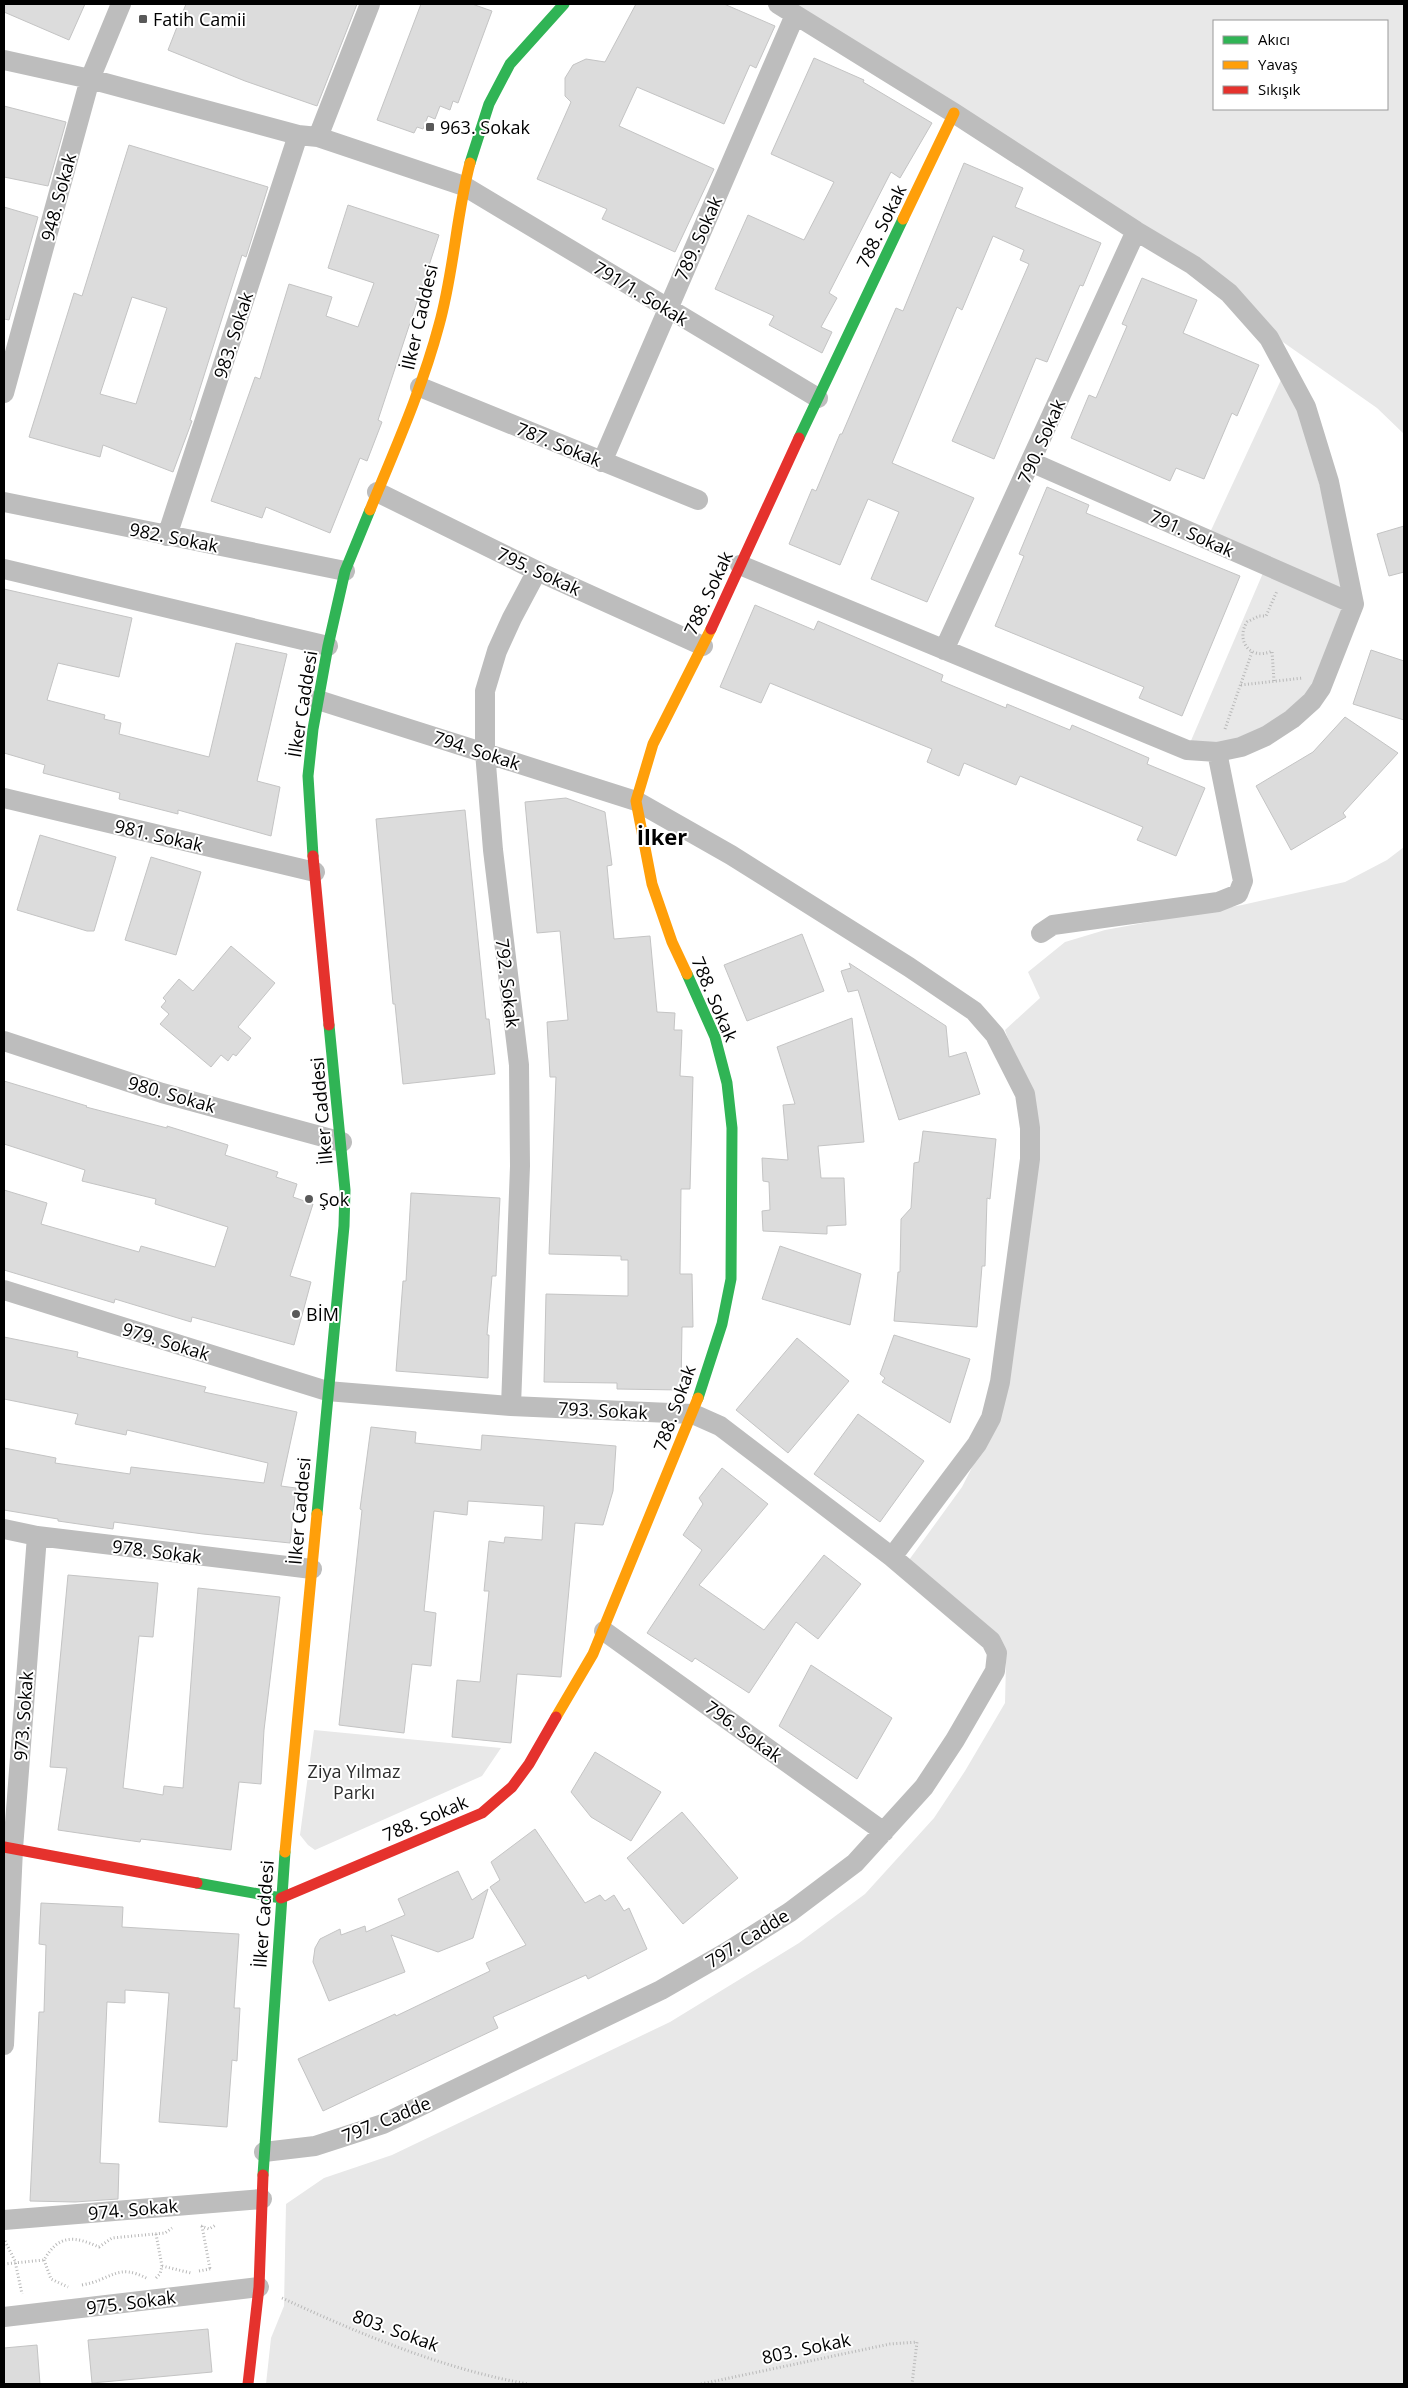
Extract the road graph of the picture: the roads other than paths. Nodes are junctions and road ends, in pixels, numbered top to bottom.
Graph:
1 (121, 4) edge
2 (370, 4) edge
3 (564, 4) edge
4 (778, 4) edge
5 (796, 15) junction
6 (4, 60) edge
7 (90, 79) junction
8 (954, 113) junction
9 (298, 135) junction
10 (318, 137) junction
11 (464, 186) junction
12 (1136, 231) junction
13 (668, 309) junction
14 (420, 387) junction
15 (4, 393) edge
16 (818, 398) junction
17 (602, 462) junction
18 (1031, 462) junction
19 (377, 492) junction
20 (698, 500) dead end
21 (4, 502) edge
22 (168, 536) junction
23 (740, 565) junction
24 (4, 569) edge
25 (345, 571) junction
26 (537, 571) junction
27 (1354, 604) junction
28 (328, 646) junction
29 (703, 646) junction
30 (944, 650) junction
31 (318, 700) junction
32 (485, 752) junction
33 (1217, 752) junction
34 (4, 798) edge
35 (636, 801) junction
36 (314, 872) junction
37 (1041, 933) dead end
38 (4, 1041) edge
39 (342, 1142) junction
40 (4, 1290) edge
41 (327, 1391) junction
42 (511, 1406) junction
43 (693, 1414) junction
44 (4, 1529) edge
45 (37, 1536) junction
46 (892, 1557) junction
47 (312, 1570) junction
48 (604, 1631) junction
49 (884, 1832) junction
50 (8, 1848) edge
51 (281, 1898) junction
52 (4, 2045) edge
53 (264, 2152) junction
54 (262, 2199) junction
55 (4, 2220) edge
56 (250, 2288) junction
57 (4, 2317) edge
58 (248, 2384) edge

1 - 7 street, 948. Sokak
2 - 10 street
3 - 11 main road, İlker Caddesi
4 - 5 street
5 - 8 street
5 - 13 street, 789. Sokak
6 - 7 street
7 - 9 street
7 - 15 street, 948. Sokak
8 - 12 street
8 - 16 main road, 788. Sokak
9 - 10 street
9 - 22 street, 983. Sokak
10 - 11 street
11 - 13 street, 791/1. Sokak
11 - 14 main road, İlker Caddesi
12 - 18 street, 790. Sokak
12 - 27 street
13 - 16 street, 791/1. Sokak
13 - 17 street, 789. Sokak
14 - 17 street, 787. Sokak
14 - 19 main road, İlker Caddesi
16 - 23 main road, 788. Sokak
17 - 20 street, 787. Sokak
18 - 27 street, 791. Sokak
18 - 30 street, 790. Sokak
19 - 25 main road, İlker Caddesi
19 - 26 street, 795. Sokak
21 - 22 street, 982. Sokak
22 - 25 street, 982. Sokak
23 - 29 main road, 788. Sokak
23 - 30 street
24 - 28 street
25 - 28 main road, İlker Caddesi
26 - 29 street, 795. Sokak
26 - 32 street, 792. Sokak
27 - 33 street
28 - 31 main road, İlker Caddesi
29 - 35 main road, 788. Sokak
30 - 33 street
31 - 32 street, 794. Sokak
31 - 36 main road, İlker Caddesi
32 - 35 street, 794. Sokak
32 - 42 street, 792. Sokak
33 - 37 street
34 - 36 street, 981. Sokak
35 - 43 main road, 788. Sokak
35 - 46 street, 794. Sokak
36 - 39 main road, İlker Caddesi
38 - 39 street, 980. Sokak
39 - 41 main road, İlker Caddesi
40 - 41 street, 979. Sokak
41 - 42 street, 793. Sokak
41 - 47 main road, İlker Caddesi
42 - 43 street, 793. Sokak
43 - 46 street, 793. Sokak
43 - 48 main road, 788. Sokak
44 - 45 street, 978. Sokak
45 - 47 street, 978. Sokak
45 - 50 street, 973. Sokak
46 - 49 street, 797. Cadde
47 - 51 main road, İlker Caddesi
48 - 49 street, 796. Sokak
48 - 51 main road, 788. Sokak
49 - 53 street, 797. Cadde
50 - 51 main road
50 - 52 street, 973. Sokak
51 - 53 main road, İlker Caddesi
53 - 54 main road, İlker Caddesi
54 - 55 street, 974. Sokak
54 - 56 main road, İlker Caddesi
56 - 57 street, 975. Sokak
56 - 58 main road, İlker Caddesi

